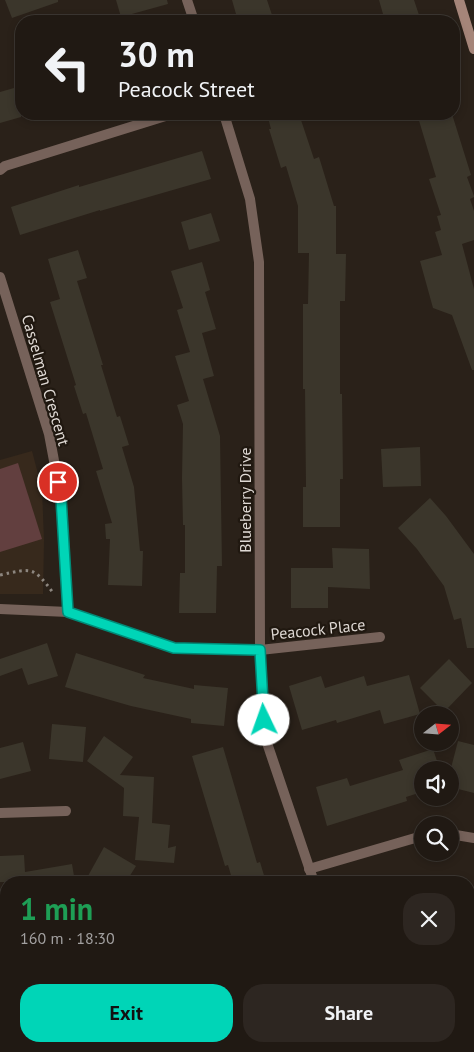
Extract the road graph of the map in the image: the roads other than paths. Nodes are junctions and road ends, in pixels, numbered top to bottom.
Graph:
1 (187, 0) edge
2 (459, 0) edge
3 (192, 15) edge
4 (474, 49) edge
5 (153, 120) edge
6 (226, 120) edge
7 (0, 170) edge
8 (0, 277) edge
9 (0, 609) edge
10 (68, 612) junction
11 (380, 637) dead end
12 (260, 650) junction
13 (66, 811) dead end
14 (0, 813) edge
15 (459, 836) edge
16 (414, 838) edge
17 (474, 838) edge
18 (310, 869) junction
19 (312, 876) edge

1 - 3 street
2 - 4 street
5 - 7 street
6 - 12 street, Blueberry Drive
8 - 10 street, Casselman Crescent
9 - 10 street, Peacock Place
10 - 12 street, Peacock Place
11 - 12 street, Peacock Place
12 - 18 street, Blueberry Drive
13 - 14 street
15 - 17 street
16 - 18 street
18 - 19 street, Blueberry Drive

